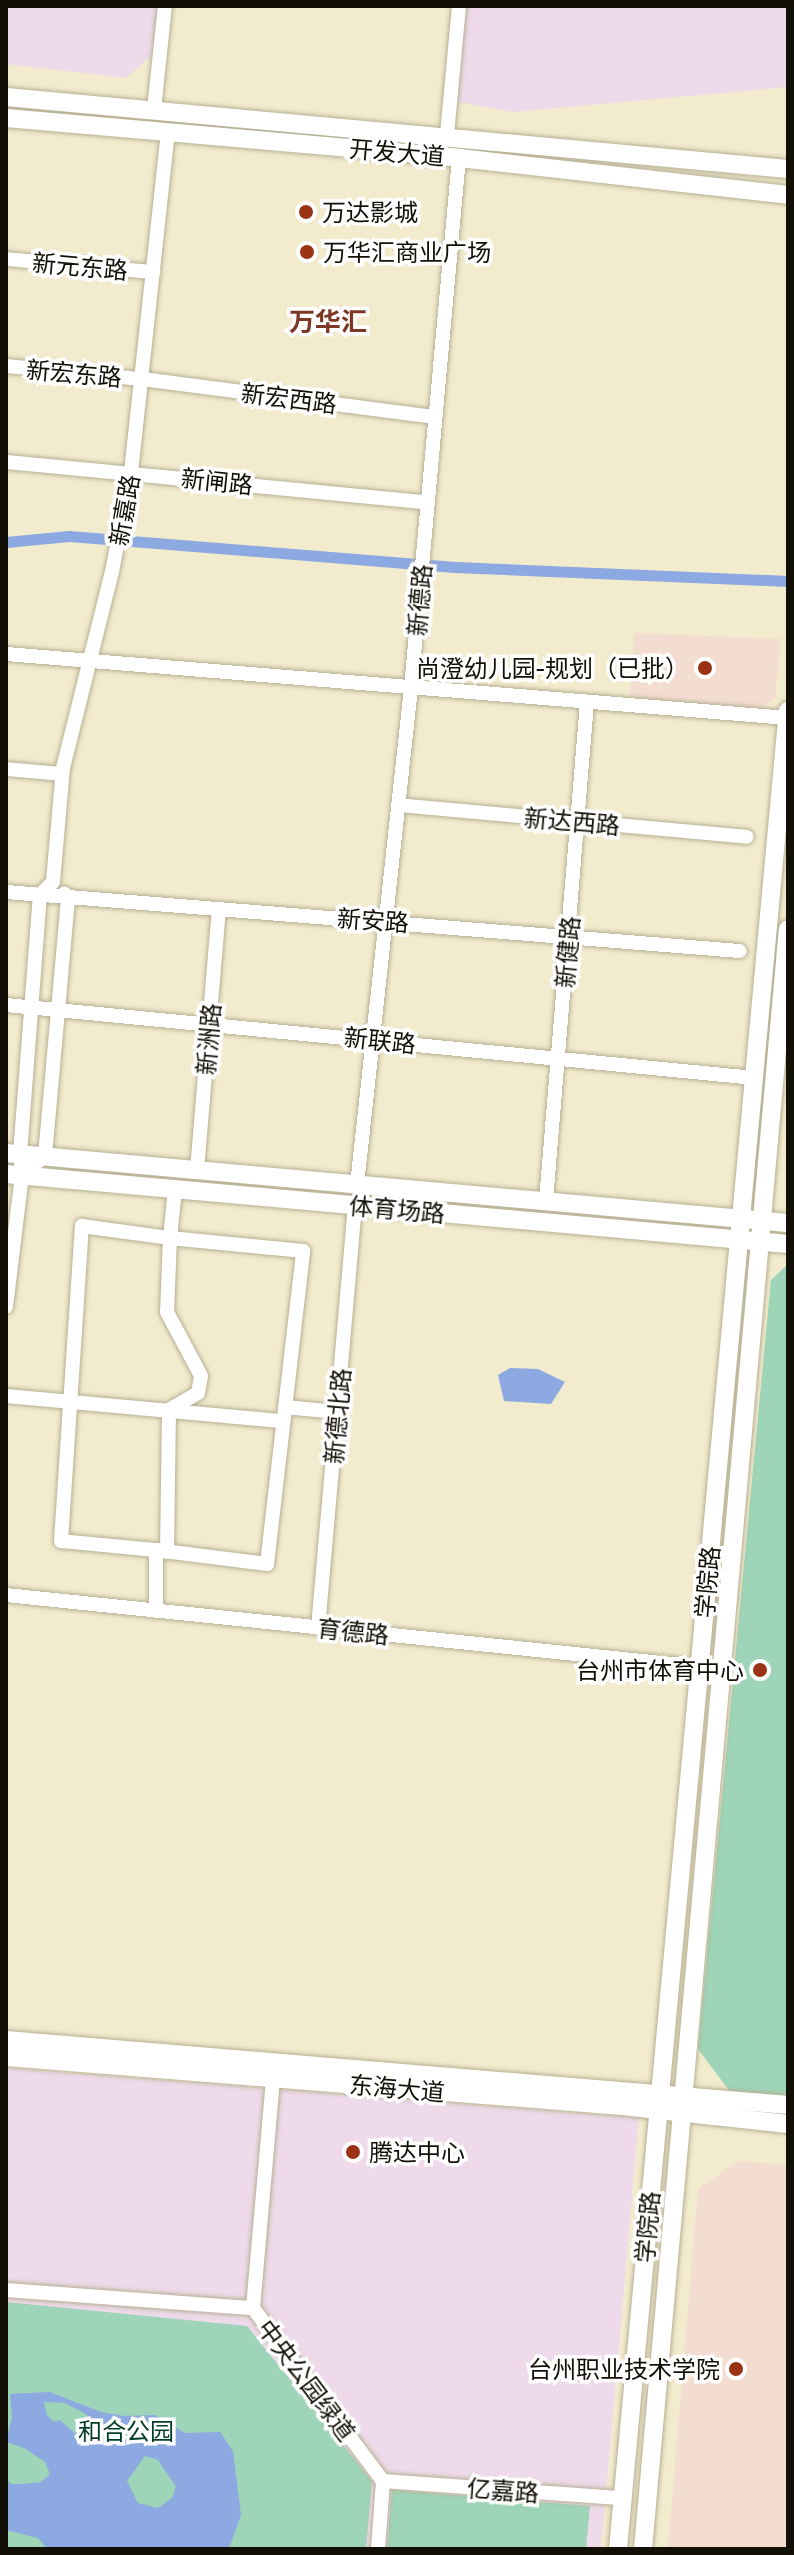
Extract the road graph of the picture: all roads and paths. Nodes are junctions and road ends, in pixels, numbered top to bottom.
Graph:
1 (165, 6) edge
2 (459, 6) edge
3 (6, 97) edge
4 (154, 110) junction
5 (6, 118) edge
6 (168, 133) junction
7 (447, 135) dead end
8 (459, 158) junction
9 (788, 169) edge
10 (788, 195) edge
11 (6, 259) edge
12 (153, 272) junction
13 (6, 366) edge
14 (142, 379) junction
15 (436, 417) junction
16 (6, 462) edge
17 (131, 472) junction
18 (428, 503) junction
19 (6, 654) edge
20 (90, 661) junction
21 (411, 688) junction
22 (587, 702) junction
23 (788, 711) edge
24 (787, 718) edge
25 (6, 769) edge
26 (62, 774) junction
27 (398, 805) junction
28 (577, 822) junction
29 (747, 837) dead end
30 (53, 882) junction
31 (6, 892) edge
32 (40, 895) junction
33 (68, 898) junction
34 (219, 909) junction
35 (386, 920) junction
36 (788, 929) edge
37 (568, 936) junction
38 (740, 951) dead end
39 (786, 970) edge
40 (6, 1005) edge
41 (32, 1007) junction
42 (58, 1010) junction
43 (209, 1024) junction
44 (373, 1039) junction
45 (558, 1058) junction
46 (754, 1078) junction
47 (13, 1153) edge
48 (45, 1156) junction
49 (197, 1170) junction
50 (14, 1175) edge
51 (357, 1185) junction
52 (175, 1189) junction
53 (546, 1201) junction
54 (355, 1205) junction
55 (741, 1219) junction
56 (762, 1220) junction
57 (788, 1223) edge
58 (170, 1238) junction
59 (739, 1242) junction
60 (760, 1242) junction
61 (788, 1244) edge
62 (6, 1307) edge
63 (6, 1396) edge
64 (70, 1401) junction
65 (169, 1410) junction
66 (337, 1412) junction
67 (284, 1414) junction
68 (162, 1551) junction
69 (6, 1595) edge
70 (156, 1611) junction
71 (318, 1628) junction
72 (700, 1667) junction
73 (6, 2040) edge
74 (6, 2057) edge
75 (273, 2078) junction
76 (659, 2100) junction
77 (682, 2103) junction
78 (788, 2105) edge
79 (788, 2124) edge
80 (6, 2290) edge
81 (253, 2308) junction
82 (383, 2481) junction
83 (622, 2498) junction
84 (378, 2549) edge
85 (618, 2549) edge
86 (643, 2549) edge

1 - 4 street
2 - 7 street
3 - 4 main road, 开发大道
4 - 9 main road, 开发大道
5 - 6 main road, 开发大道
6 - 8 main road, 开发大道
6 - 12 street, 新嘉路
8 - 10 main road, 开发大道
8 - 15 street, 新德路
11 - 12 street, 新元东路
12 - 14 street, 新嘉路
13 - 14 street, 新宏东路
14 - 15 street, 新宏西路
14 - 17 street, 新嘉路
15 - 18 street, 新德路
16 - 17 street, 新闸路
17 - 18 street, 新闸路
17 - 20 street, 新嘉路
18 - 21 street, 新德路
19 - 20 street
20 - 21 street
20 - 26 street, 新嘉路
21 - 22 street
21 - 27 street, 新德路
22 - 24 street
22 - 28 street, 新健路
23 - 24 main road, 学院路
24 - 46 main road, 学院路
25 - 26 street
26 - 30 street, 新嘉路
27 - 28 street, 新达西路
27 - 35 street, 新德路
28 - 29 street, 新达西路
28 - 37 street, 新健路
30 - 32 street
30 - 33 street
31 - 32 street, 新安路
32 - 33 street, 新安路
32 - 41 street
33 - 34 street, 新安路
33 - 42 street
34 - 35 street, 新安路
34 - 43 street, 新洲路
35 - 37 street, 新安路
35 - 44 street, 新德路
36 - 39 main road, 学院路
37 - 38 street, 新安路
37 - 45 street, 新健路
39 - 56 main road, 学院路
40 - 41 street, 新联路
41 - 42 street, 新联路
41 - 47 street
42 - 43 street, 新联路
42 - 48 street
43 - 44 street, 新联路
43 - 49 street, 新洲路
44 - 45 street, 新联路
44 - 51 street, 新德路
45 - 46 street, 新联路
45 - 53 street, 新健路
46 - 55 main road, 学院路
47 - 48 main road
47 - 50 street
48 - 49 main road
48 - 50 street
49 - 51 main road
50 - 52 main road, 体育场路
50 - 62 street
51 - 53 main road
52 - 54 main road, 体育场路
52 - 58 street
53 - 55 main road
54 - 59 main road, 体育场路
54 - 66 street, 新德北路
55 - 56 main road
55 - 59 main road, 学院路
56 - 57 main road
56 - 60 main road, 学院路
58 - 64 street
58 - 65 street
58 - 67 street
59 - 60 main road, 体育场路
59 - 72 main road, 学院路
60 - 61 main road, 体育场路
60 - 77 main road, 学院路
63 - 64 street
64 - 65 street
64 - 68 street
65 - 67 street
65 - 68 street
66 - 67 street
66 - 71 street, 新德北路
67 - 68 street
68 - 70 street
69 - 70 street, 育德路
70 - 71 street, 育德路
71 - 72 street, 育德路
72 - 76 main road, 学院路
73 - 76 main road, 东海大道
74 - 75 main road, 东海大道
75 - 76 main road, 东海大道
75 - 81 street
76 - 77 main road, 东海大道
76 - 83 main road, 学院路
77 - 78 main road, 东海大道
77 - 79 main road, 东海大道
77 - 86 main road, 学院路
80 - 81 street, 中央公园绿道
81 - 82 street, 中央公园绿道
82 - 83 street, 亿嘉路
82 - 84 street
83 - 85 main road, 学院路

